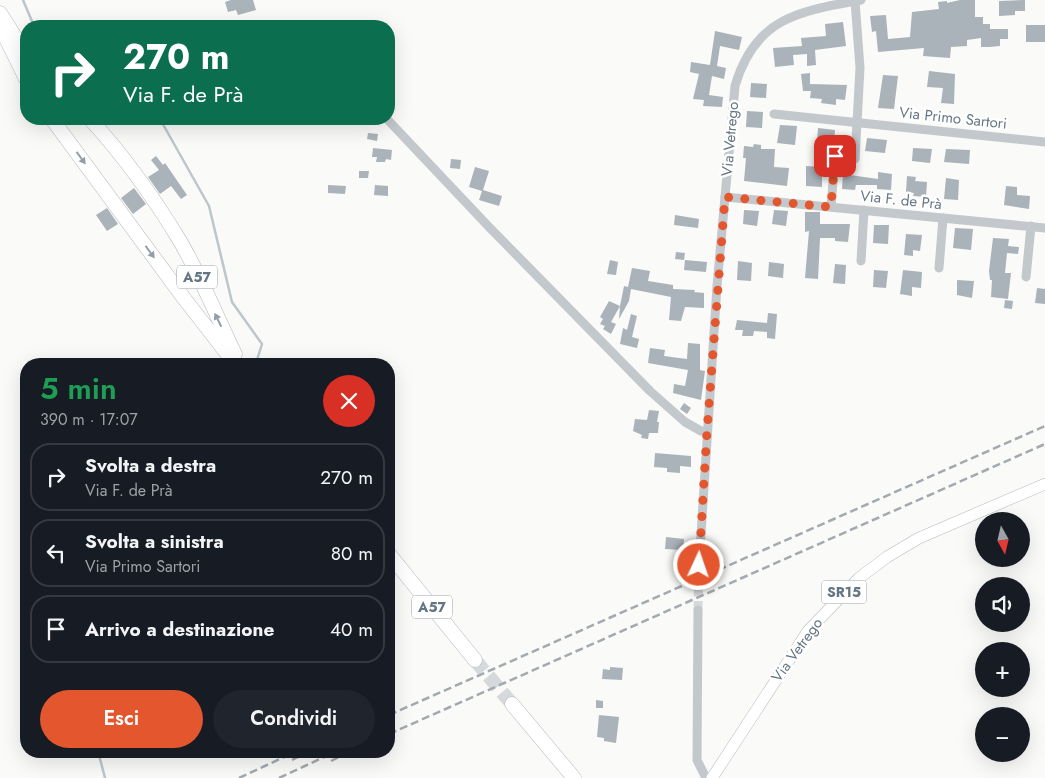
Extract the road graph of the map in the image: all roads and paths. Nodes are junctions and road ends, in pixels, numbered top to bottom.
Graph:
1 (0, 1) edge
2 (858, 1) edge
3 (0, 14) edge
4 (0, 26) edge
5 (18, 47) edge
6 (774, 114) dead end
7 (858, 122) junction
8 (56, 125) edge
9 (96, 125) edge
10 (393, 125) edge
11 (1045, 142) edge
12 (725, 197) junction
13 (831, 207) junction
14 (864, 210) junction
15 (944, 218) junction
16 (1031, 226) junction
17 (1045, 228) edge
18 (861, 261) dead end
19 (939, 268) dead end
20 (1026, 277) dead end
21 (230, 358) edge
22 (236, 358) edge
23 (707, 431) junction
24 (1045, 484) edge
25 (395, 561) edge
26 (699, 565) tunnel mouth
27 (698, 610) tunnel mouth
28 (475, 660) tunnel mouth
29 (512, 704) tunnel mouth
30 (574, 778) edge
31 (706, 778) edge
32 (712, 778) edge

1 - 5 highway
2 - 7 street
2 - 12 street, Via Vetrego
3 - 5 highway
4 - 5 highway
6 - 7 street, Via Primo Sartori
7 - 11 street, Via Primo Sartori
7 - 13 street
8 -> 21 highway, A57
22 -> 9 highway, A57
10 - 23 street
12 - 13 street, Via F. de Prà
12 - 23 street, Via Vetrego
13 - 14 street, Via F. de Prà
14 - 15 street, Via F. de Prà
14 - 18 street
15 - 16 street, Via F. de Prà
15 - 19 street
16 - 17 street, Via F. de Prà
16 - 20 street
23 - 26 street, Via Vetrego
24 - 32 main road, Via Vetrego / SR15
25 - 28 highway, A57
27 - 31 street
29 - 30 highway

